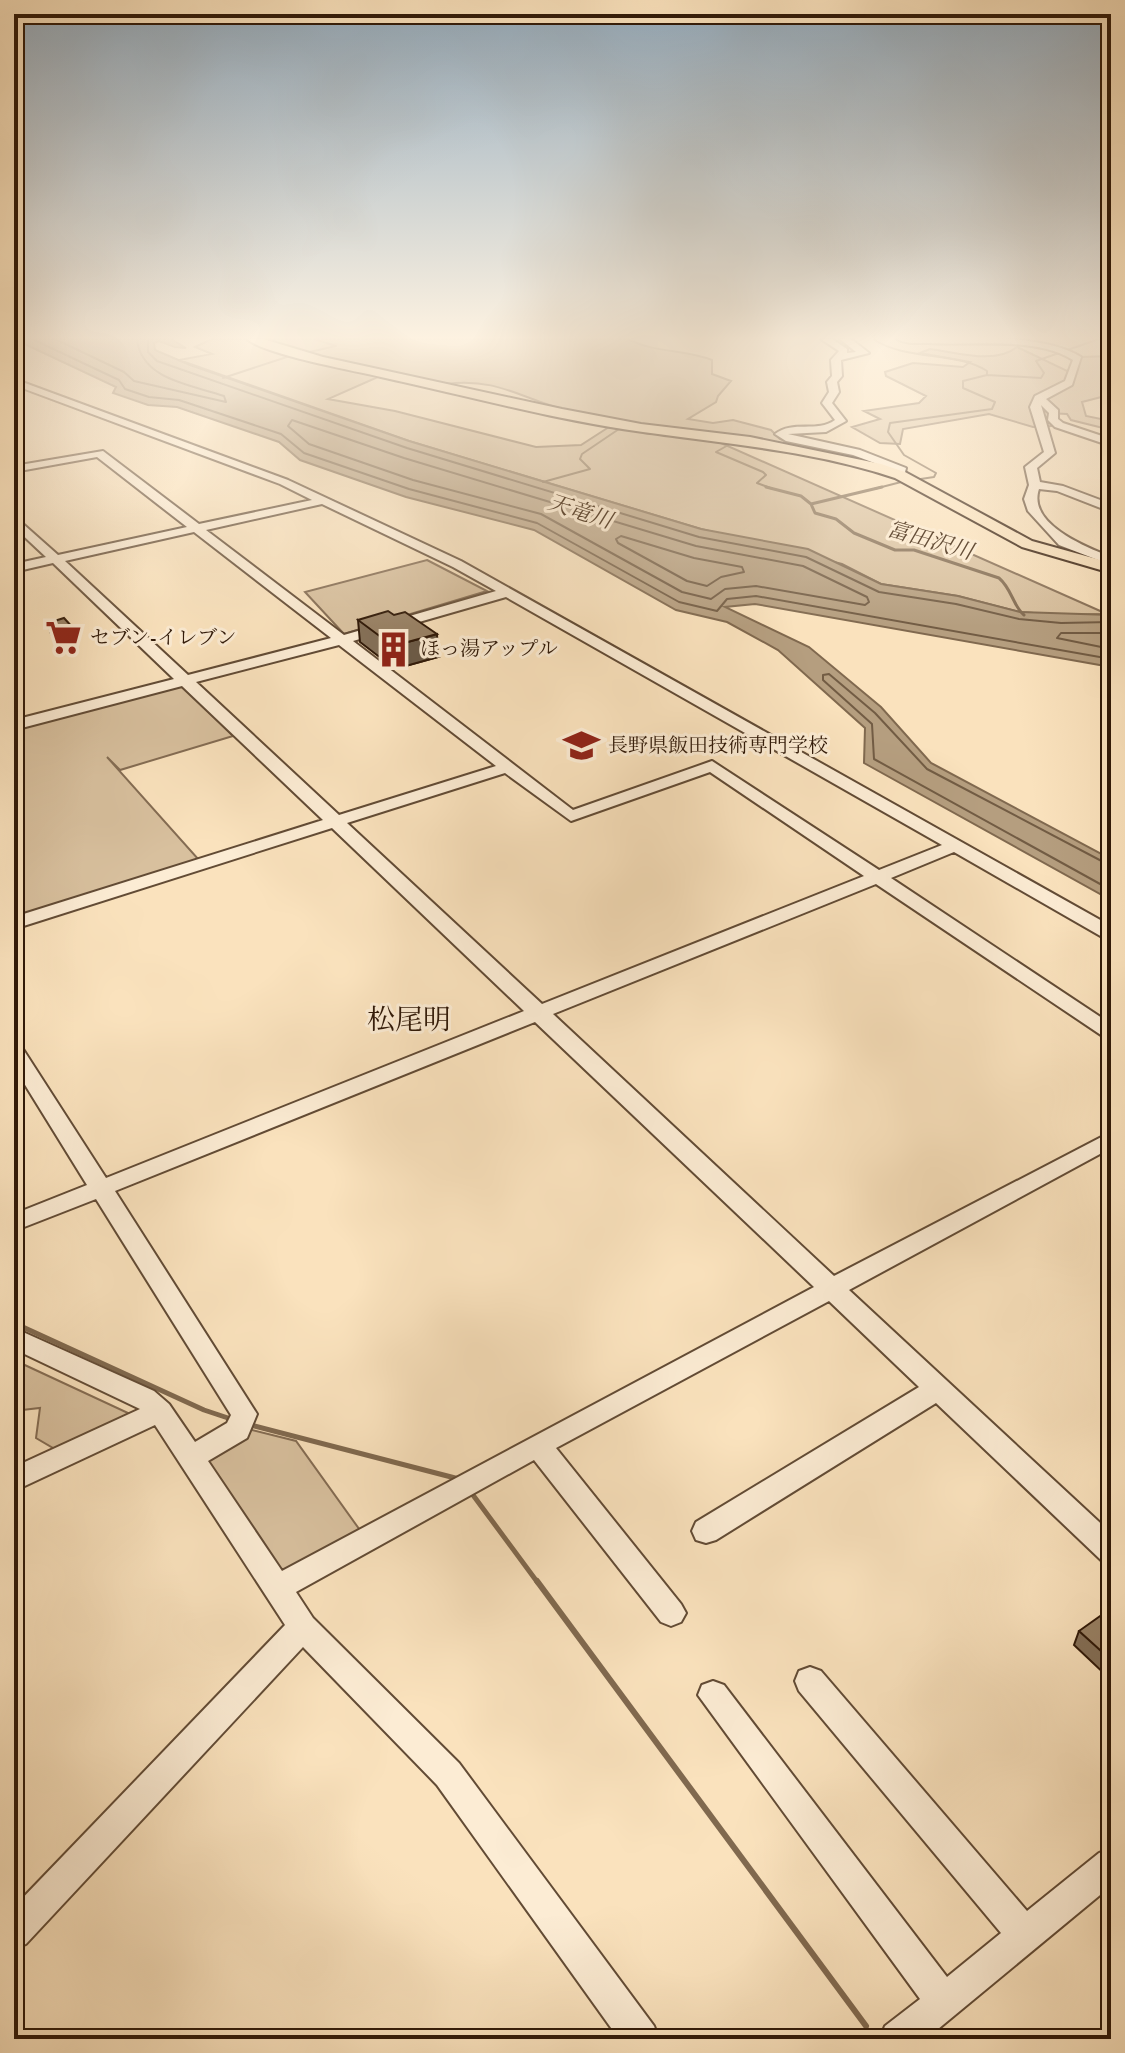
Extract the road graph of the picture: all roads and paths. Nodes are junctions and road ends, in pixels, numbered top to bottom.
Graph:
1 (160, 435) edge
2 (696, 435) edge
3 (782, 435) edge
4 (1044, 435) edge
5 (1089, 435) edge
6 (1111, 442) edge
7 (14, 469) edge
8 (906, 478) junction
9 (1035, 485) junction
10 (326, 500) junction
11 (1111, 508) edge
12 (14, 520) edge
13 (199, 529) junction
14 (57, 560) junction
15 (1111, 561) edge
16 (14, 568) edge
17 (1111, 568) edge
18 (508, 592) junction
19 (340, 640) junction
20 (184, 681) junction
21 (14, 725) edge
22 (506, 768) junction
23 (335, 822) junction
24 (955, 846) junction
25 (879, 877) junction
26 (14, 923) edge
27 (1111, 934) edge
28 (538, 1012) junction
29 (1111, 1033) edge
30 (14, 1051) edge
31 (1111, 1139) edge
32 (101, 1188) junction
33 (14, 1223) edge
34 (831, 1290) junction
35 (14, 1338) edge
36 (937, 1389) junction
37 (160, 1411) junction
38 (538, 1445) junction
39 (192, 1457) junction
40 (14, 1480) edge
41 (706, 1531) dead end
42 (1111, 1551) edge
43 (277, 1588) junction
44 (671, 1613) dead end
45 (303, 1627) junction
46 (810, 1681) dead end
47 (713, 1695) dead end
48 (1111, 1865) edge
49 (14, 1932) edge
50 (1025, 1935) junction
51 (944, 2002) junction
52 (638, 2038) edge
53 (898, 2039) edge

1 - 10 street
2 - 8 main road
3 - 8 street
4 - 9 street
5 - 6 street
7 - 13 street
8 - 17 main road
9 - 11 street
9 - 15 street
10 - 13 street
10 - 18 street
12 - 14 street
13 - 14 street
13 - 19 street
14 - 16 street
14 - 20 street
18 - 19 street
18 - 24 street
19 - 20 street
19 - 22 street
20 - 21 street
20 - 23 street
22 - 23 street
22 - 25 street
23 - 26 street
23 - 28 street
24 - 25 street
24 - 27 street
25 - 28 street
25 - 29 street
28 - 32 street
28 - 34 street
30 - 32 street
31 - 34 street
32 - 33 street
32 - 39 street
34 - 36 street
34 - 38 street
35 - 37 street
36 - 41 street
36 - 42 street
37 - 39 street
37 - 40 street
38 - 43 street
38 - 44 street
39 - 43 street
43 - 45 street
45 - 49 street
45 - 52 street
46 - 50 street
47 - 51 street
48 - 50 street
50 - 51 street
51 - 53 street

